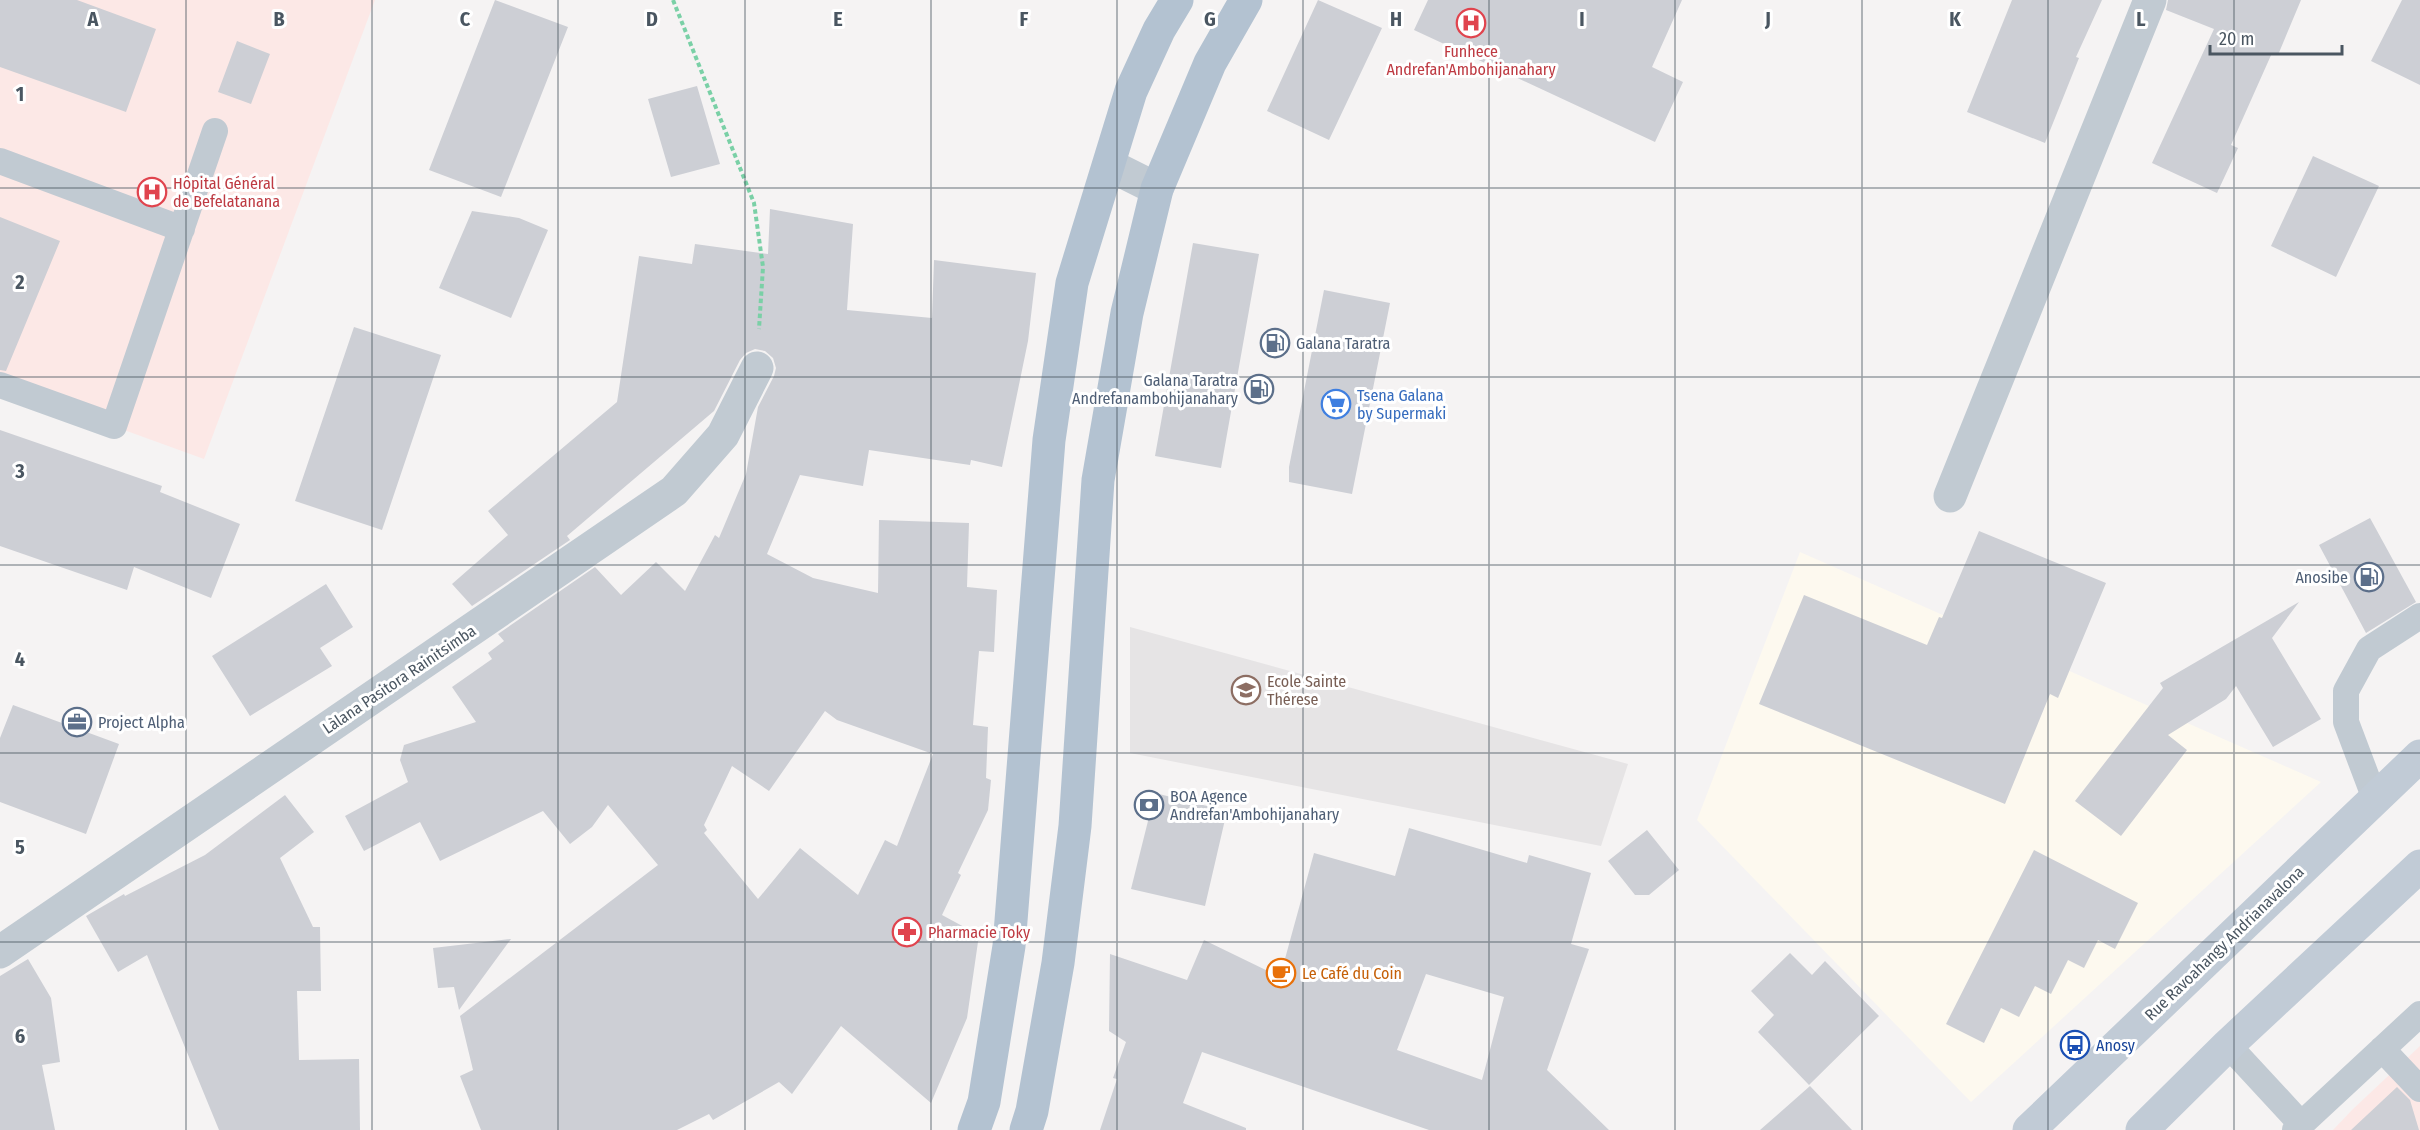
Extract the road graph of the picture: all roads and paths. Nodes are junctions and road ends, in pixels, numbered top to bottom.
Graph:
1 (673, 0) edge
2 (1177, 0) edge
3 (1246, 0) edge
4 (2150, 0) edge
5 (214, 131) dead end
6 (0, 161) edge
7 (1108, 165) junction
8 (1158, 189) junction
9 (182, 229) junction
10 (757, 368) joint
11 (0, 385) edge
12 (1950, 496) dead end
13 (2420, 616) edge
14 (2420, 756) edge
15 (2375, 799) junction
16 (2417, 874) edge
17 (0, 952) edge
18 (2420, 1014) edge
19 (2228, 1045) junction
20 (2382, 1049) junction
21 (2420, 1089) edge
22 (2298, 1127) edge
23 (974, 1130) edge
24 (1026, 1130) edge
25 (2029, 1130) edge
26 (2142, 1130) edge

1 - 10 path
2 - 7 main road
3 - 8 main road
4 - 12 street
5 - 9 lane
6 - 9 lane
7 - 8 street
7 - 23 main road
8 - 24 main road
9 - 11 lane
10 - 17 street, Làlana Pasitora Rainitsimba
13 - 15 lane
14 - 15 main road, Rue Ravoahangy Andrianavalona
15 - 25 main road, Rue Ravoahangy Andrianavalona
16 - 19 main road
18 - 20 lane
19 - 22 lane
19 - 26 main road
20 - 21 lane
20 - 22 lane

